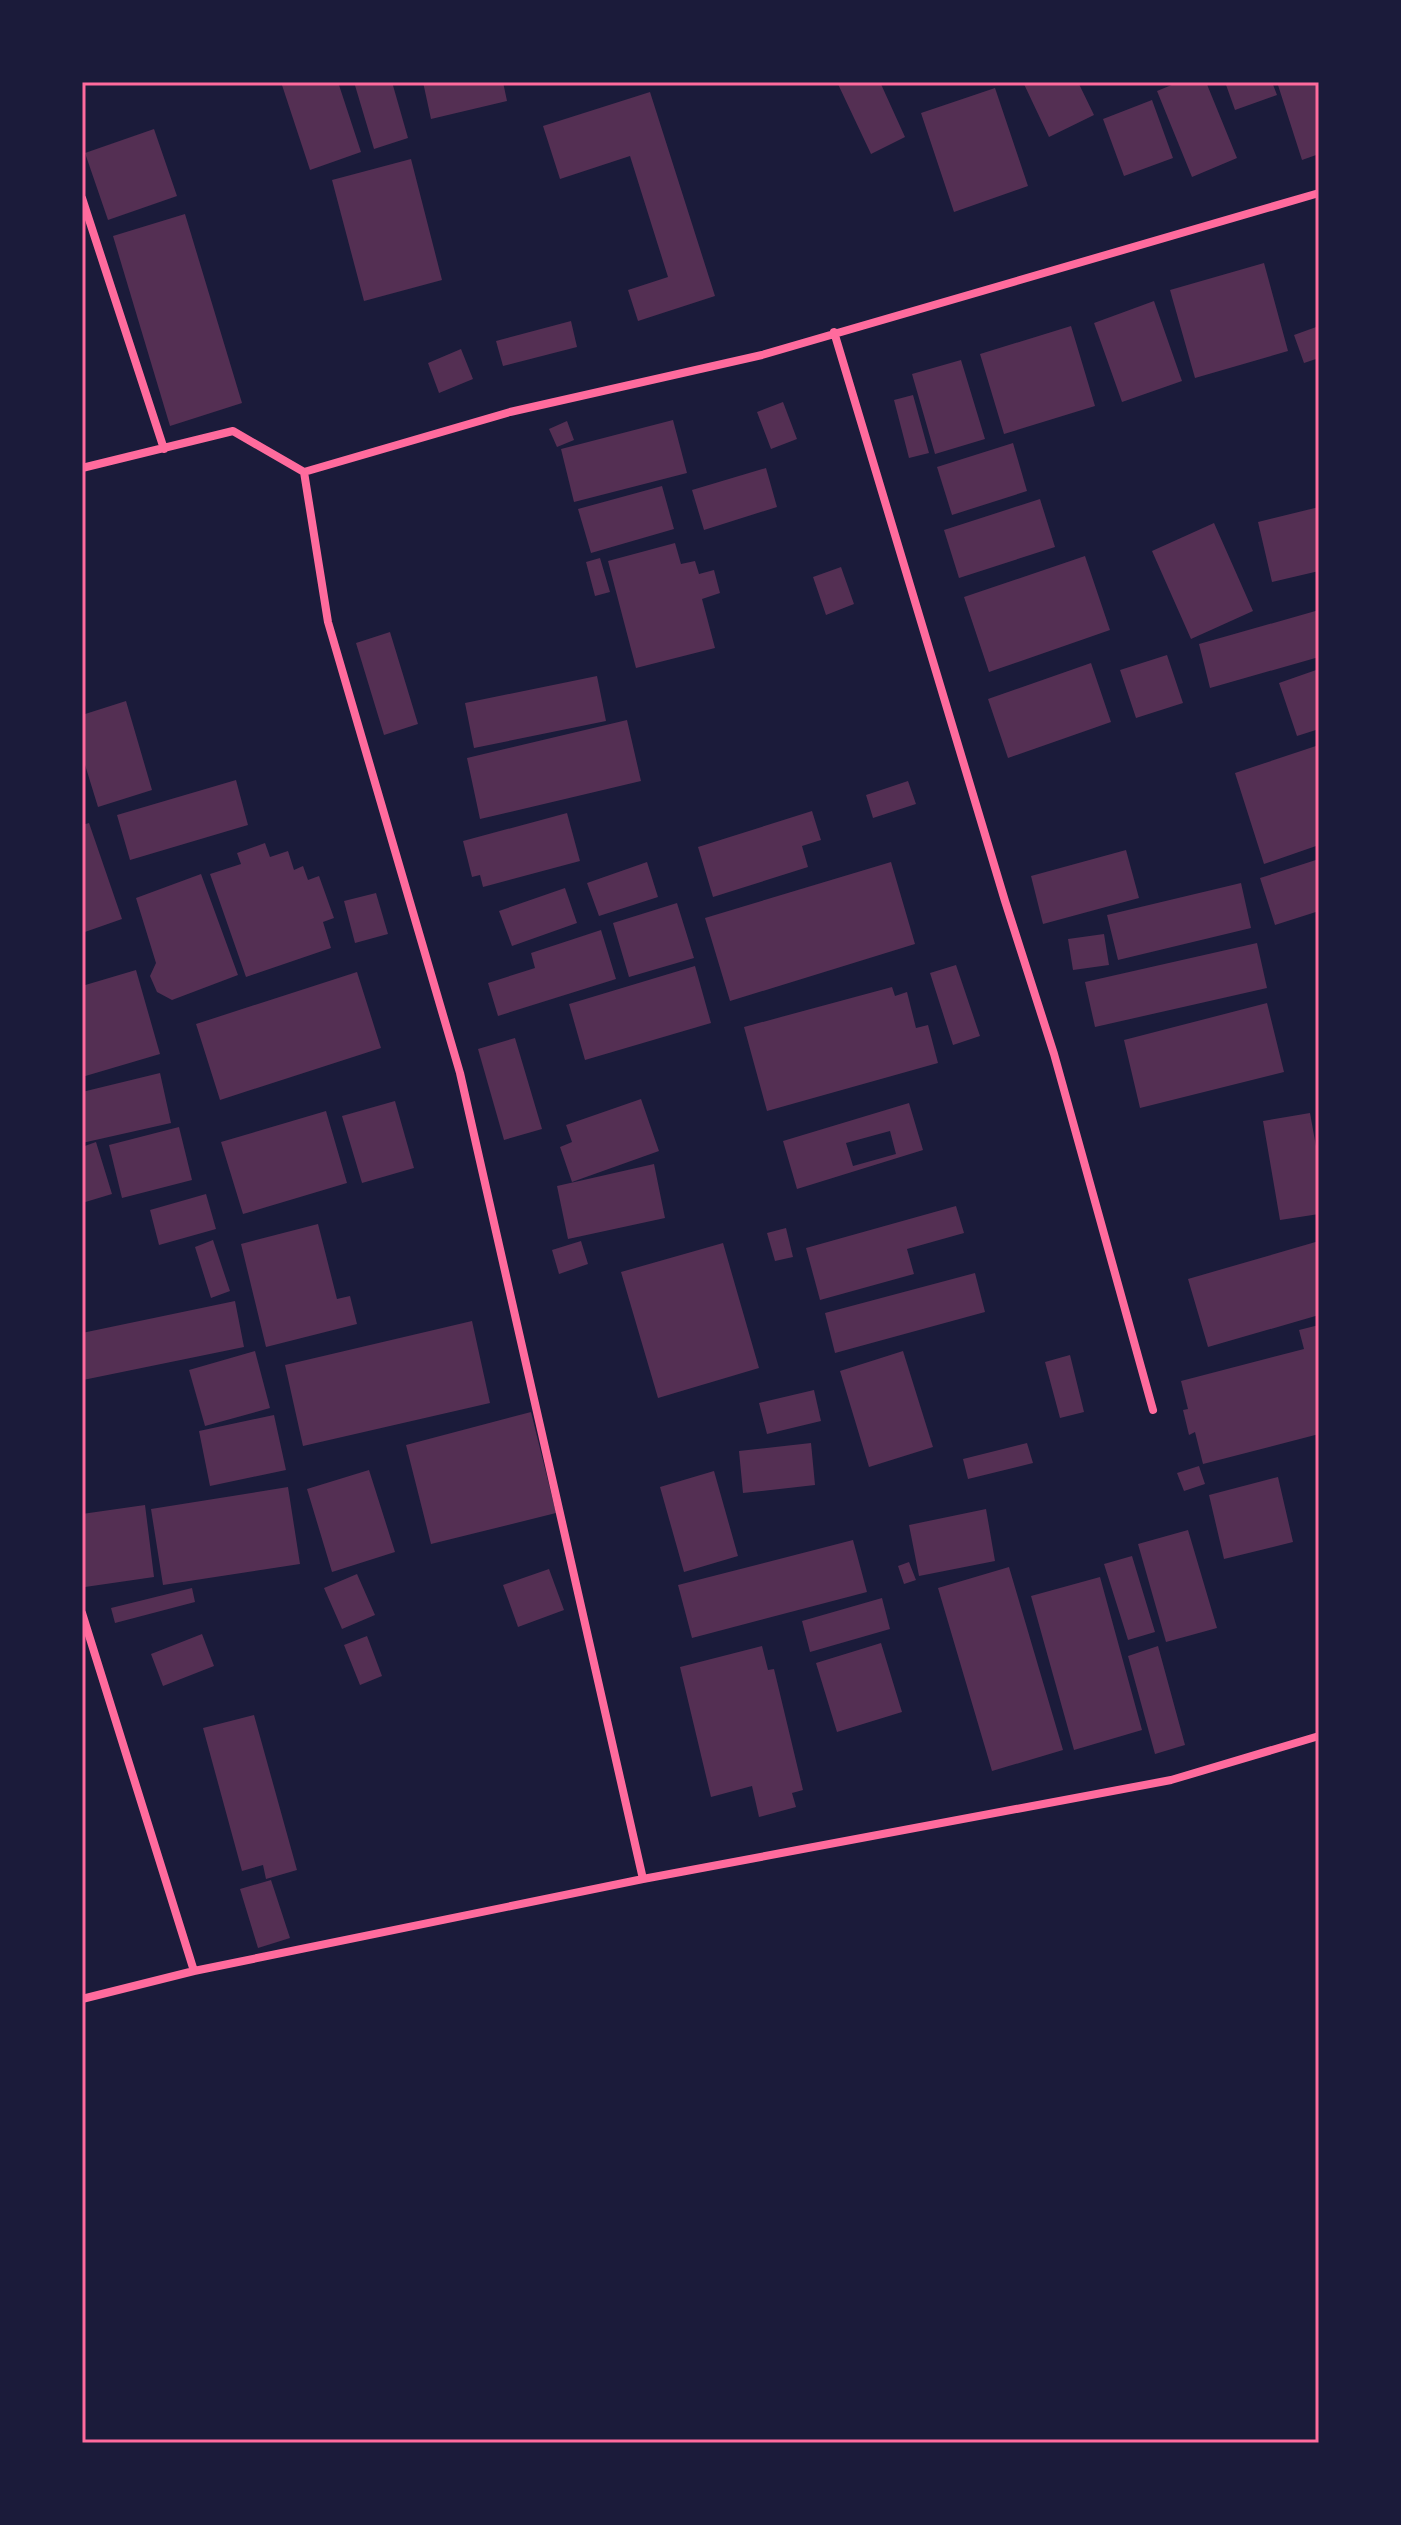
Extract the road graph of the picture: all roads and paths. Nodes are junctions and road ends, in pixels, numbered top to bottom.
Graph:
1 (1319, 193) edge
2 (82, 198) edge
3 (834, 332) junction
4 (164, 449) junction
5 (82, 468) edge
6 (304, 472) junction
7 (1153, 1410) dead end
8 (82, 1613) edge
9 (1319, 1736) edge
10 (643, 1879) junction
11 (194, 1971) junction
12 (82, 1999) edge

1 - 3 street
2 - 4 street
3 - 6 street
3 - 7 street
4 - 5 street
4 - 6 street
6 - 10 street
8 - 11 street
9 - 10 street
10 - 11 street
11 - 12 street

